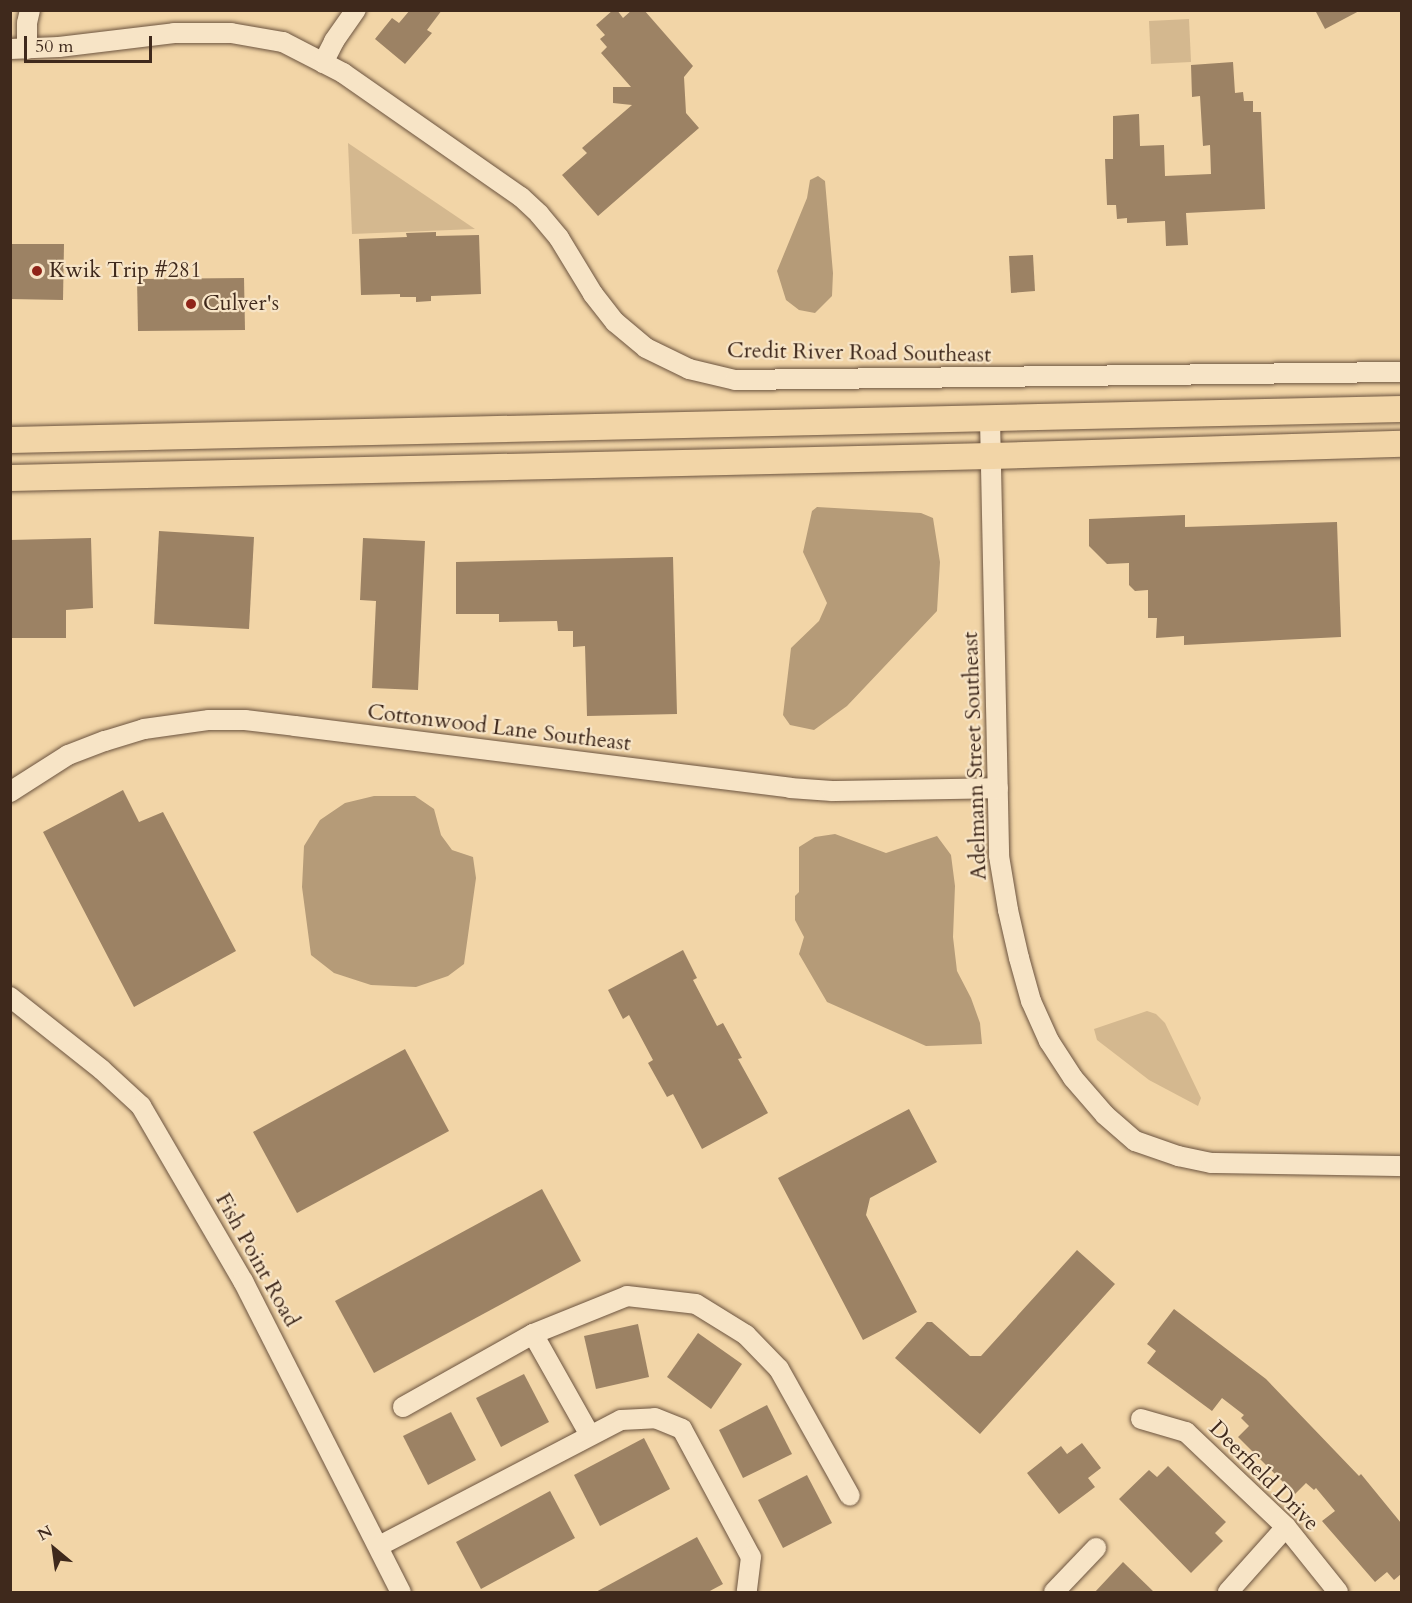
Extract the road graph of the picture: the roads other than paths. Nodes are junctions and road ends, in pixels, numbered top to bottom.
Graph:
1 (30, 10) edge
2 (356, 10) edge
3 (19, 49) edge
4 (323, 63) junction
5 (1401, 372) edge
6 (1401, 409) edge
7 (990, 419) junction
8 (10, 440) edge
9 (1401, 444) edge
10 (991, 456) junction
11 (10, 478) edge
12 (998, 788) junction
13 (10, 792) edge
14 (10, 997) edge
15 (1401, 1166) edge
16 (533, 1334) junction
17 (403, 1407) dead end
18 (1141, 1419) dead end
19 (590, 1435) junction
20 (850, 1496) dead end
21 (1286, 1527) junction
22 (379, 1546) junction
23 (1096, 1548) dead end
24 (401, 1593) edge
25 (747, 1593) edge
26 (1054, 1593) edge
27 (1228, 1593) edge
28 (1338, 1593) edge

1 - 3 street
2 - 4 street
3 - 4 street, Credit River Road Southeast
4 - 5 street, Credit River Road Southeast
6 - 7 main road
7 - 8 main road
7 - 10 street, Adelmann Street Southeast
9 - 10 main road
10 - 11 main road
10 - 12 street, Adelmann Street Southeast
12 - 13 street, Cottonwood Lane Southeast
12 - 15 street, Adelmann Street Southeast
14 - 22 street, Fish Point Road
16 - 17 street
16 - 19 street
16 - 20 street
18 - 21 street, Deerfield Drive
19 - 22 street
19 - 25 street
21 - 27 street
21 - 28 street, Deerfield Drive
22 - 24 street, Fish Point Road
23 - 26 street

